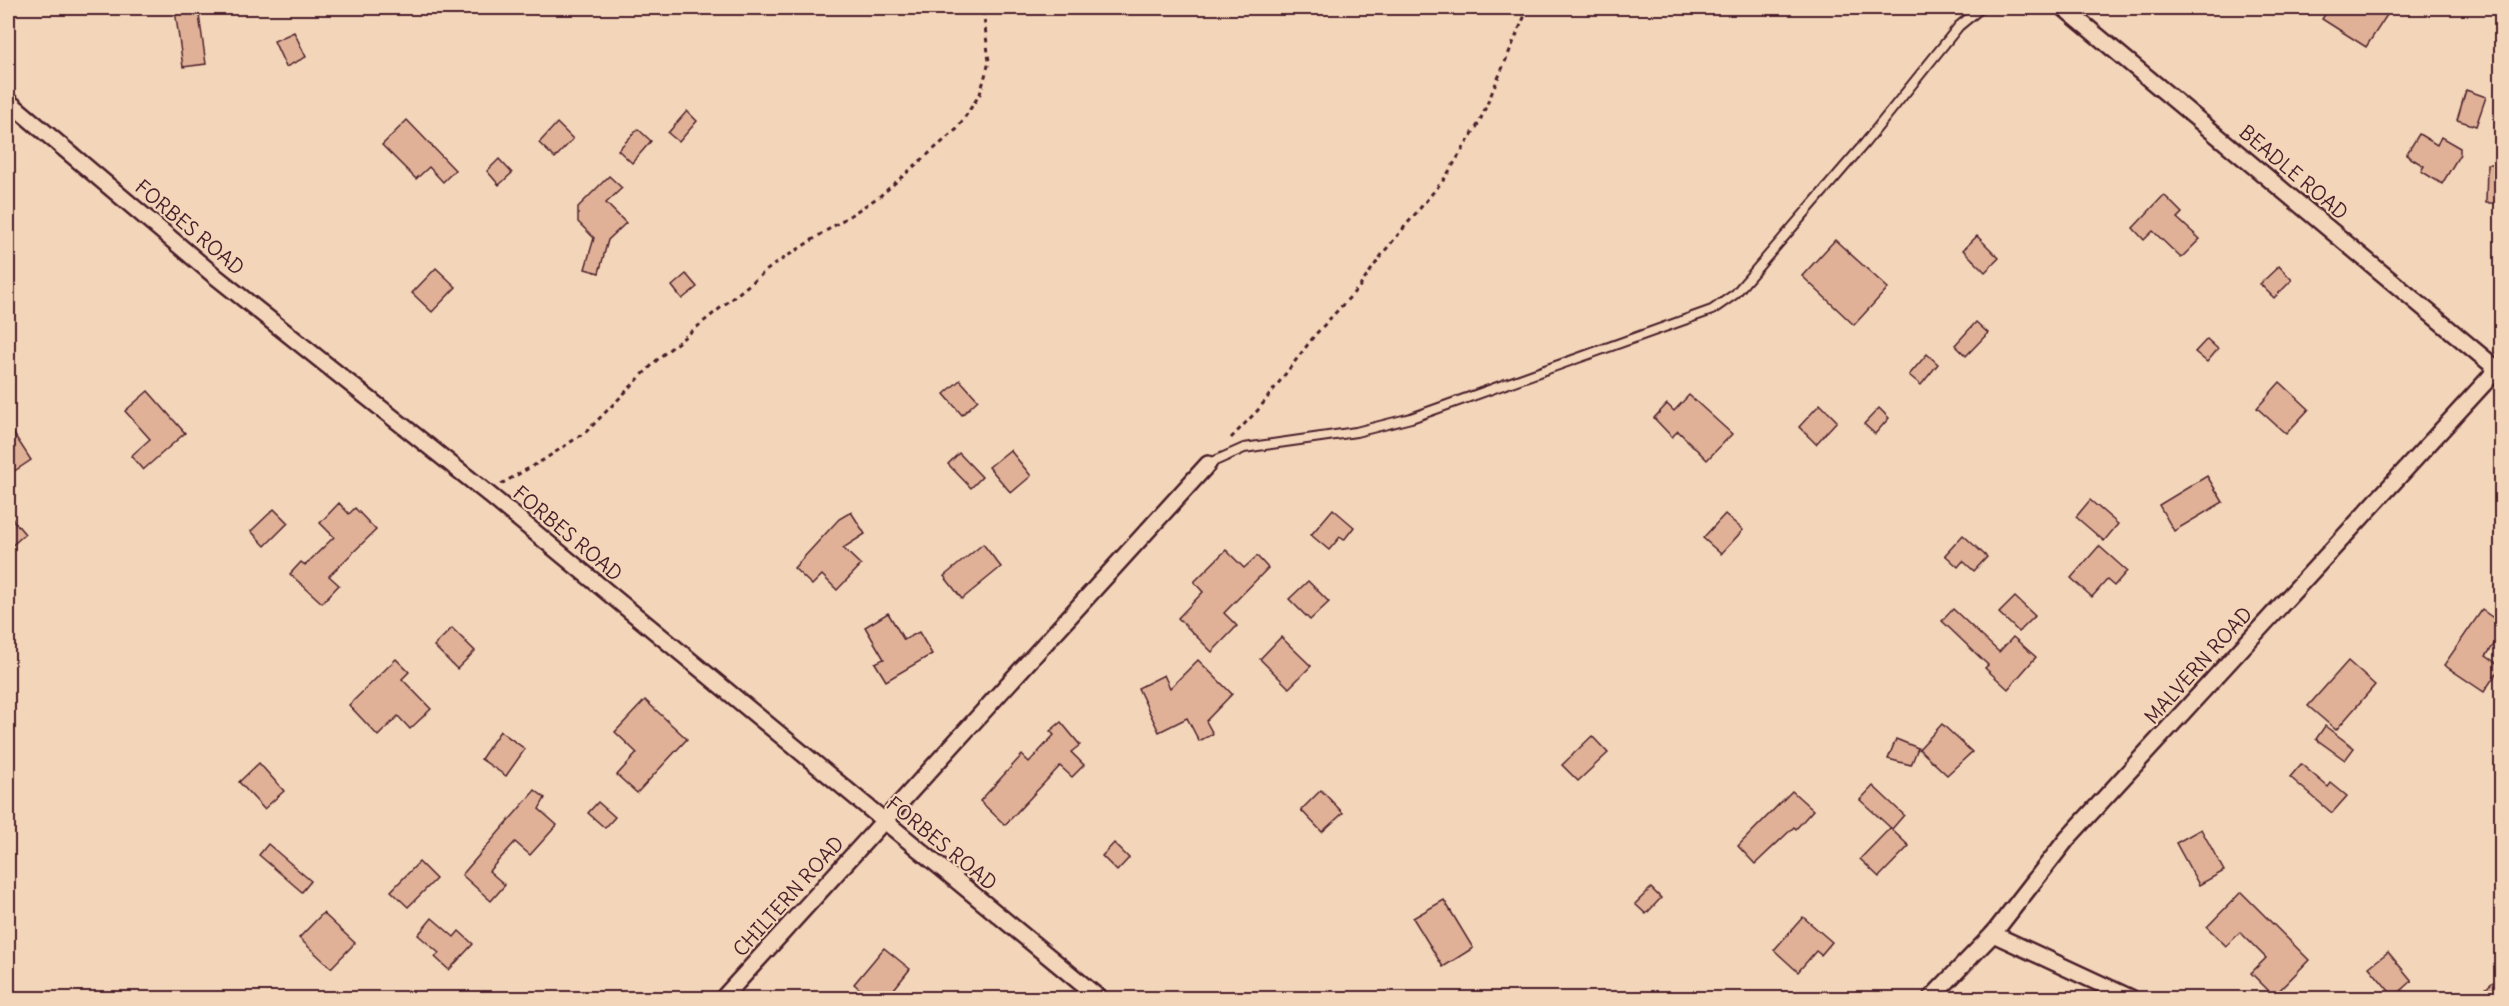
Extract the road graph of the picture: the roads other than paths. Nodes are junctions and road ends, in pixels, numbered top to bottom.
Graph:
1 (1981, 8) edge
2 (2064, 8) edge
3 (8, 101) edge
4 (2500, 366) edge
5 (1208, 464) joint
6 (883, 822) junction
7 (1993, 934) junction
8 (723, 999) edge
9 (1099, 999) edge
10 (1931, 999) edge
11 (2132, 999) edge

1 - 5 lane
2 - 4 street, BEADLE ROAD
3 - 6 street, FORBES ROAD
4 - 7 street, MALVERN ROAD
5 - 6 street, CHILTERN ROAD
6 - 8 street, CHILTERN ROAD
6 - 9 street, FORBES ROAD
7 - 10 street, MALVERN ROAD
7 - 11 street

